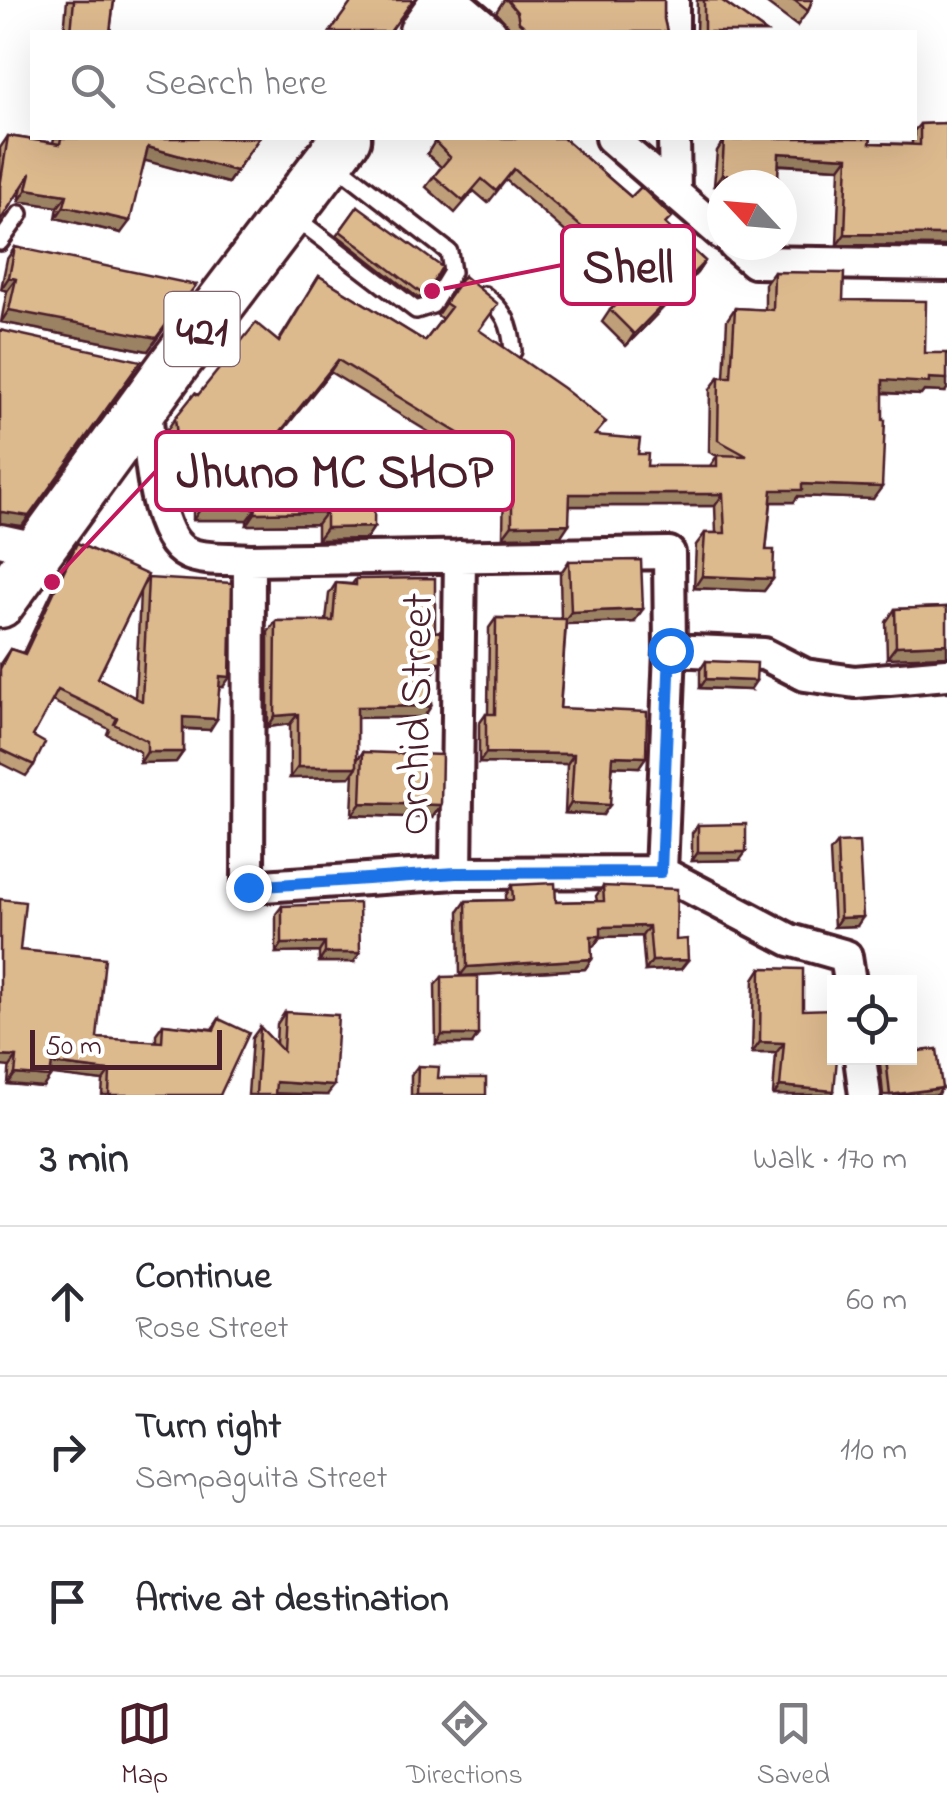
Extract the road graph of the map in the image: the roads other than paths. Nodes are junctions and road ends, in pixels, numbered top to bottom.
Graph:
1 (450, 0) edge
2 (673, 0) edge
3 (426, 30) edge
4 (488, 30) edge
5 (673, 30) edge
6 (613, 140) edge
7 (674, 140) edge
8 (338, 149) edge
9 (675, 193) junction
10 (20, 214) edge
11 (290, 214) junction
12 (707, 221) edge
13 (0, 242) edge
14 (752, 260) edge
15 (947, 265) edge
16 (452, 272) junction
17 (512, 350) edge
18 (158, 379) junction
19 (21, 545) edge
20 (460, 556) junction
21 (249, 560) junction
22 (0, 603) edge
23 (670, 650) junction
24 (947, 674) edge
25 (661, 872) junction
26 (456, 873) junction
27 (849, 975) edge
28 (861, 1065) edge
29 (865, 1095) edge

1 - 3 main road
1 - 4 street
2 - 5 street
6 - 9 street
7 - 9 street
8 - 11 main road, 421
8 - 16 lane
9 - 12 street
10 - 13 lane
11 - 16 lane
11 - 18 main road, 421
14 - 15 street
16 - 17 lane
18 - 19 main road, 421
18 - 21 street
19 - 22 main road, 421
20 - 21 street
20 - 23 street
20 - 26 street, Orchid Street
21 - 26 street
23 - 24 street
23 - 25 street
25 - 26 street
25 - 27 street
28 - 29 street

